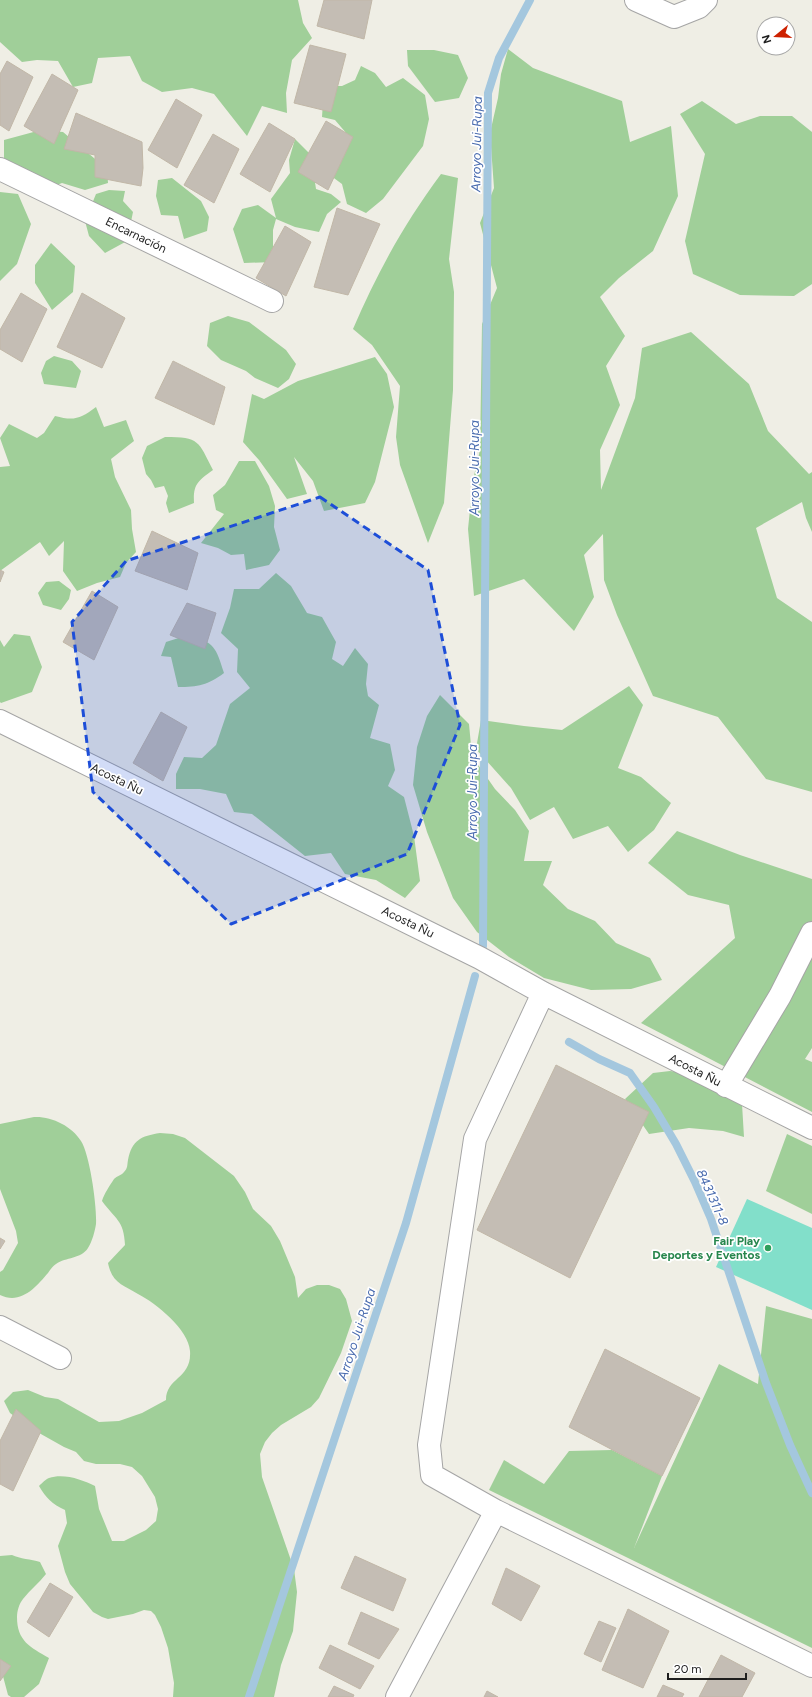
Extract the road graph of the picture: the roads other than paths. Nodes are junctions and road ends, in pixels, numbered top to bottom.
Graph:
1 (636, 0) edge
2 (706, 0) edge
3 (0, 169) edge
4 (272, 301) dead end
5 (0, 721) edge
6 (812, 933) edge
7 (542, 993) junction
8 (726, 1086) junction
9 (812, 1128) edge
10 (0, 1328) edge
11 (60, 1358) dead end
12 (496, 1511) junction
13 (812, 1666) edge
14 (397, 1697) edge

1 - 2 street
3 - 4 street, Encarnación
5 - 7 street, Acosta Ñu
6 - 8 street
7 - 8 street, Acosta Ñu
7 - 12 street
8 - 9 street, Acosta Ñu
10 - 11 street
12 - 13 street
12 - 14 street

